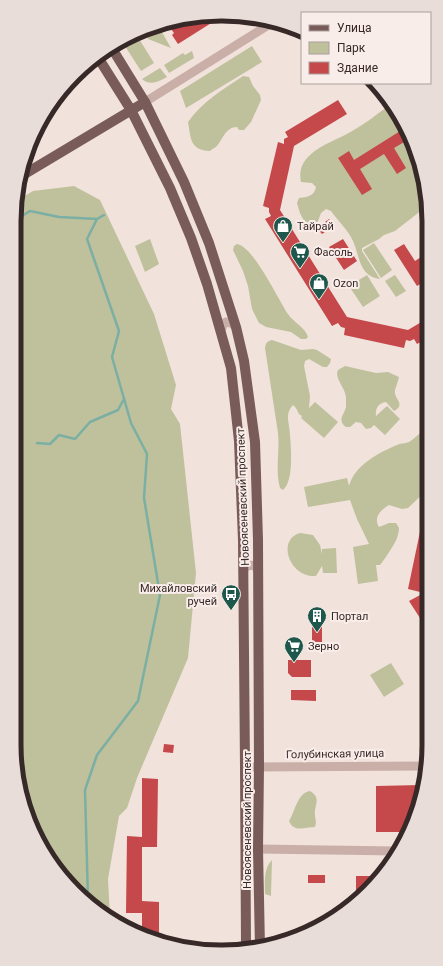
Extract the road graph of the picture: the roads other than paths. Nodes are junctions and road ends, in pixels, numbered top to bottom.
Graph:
1 (266, 26) edge
2 (114, 53) edge
3 (100, 61) edge
4 (145, 102) junction
5 (131, 110) junction
6 (27, 172) edge
7 (230, 311) junction
8 (216, 315) junction
9 (236, 327) junction
10 (221, 331) junction
11 (258, 570) junction
12 (243, 571) junction
13 (421, 766) edge
14 (245, 767) junction
15 (259, 767) junction
16 (258, 849) junction
17 (391, 851) edge
18 (260, 941) edge
19 (246, 943) edge

1 - 4 street
2 - 4 main road, Новоясеневский проспект
3 - 5 main road, Новоясеневский проспект
4 - 5 main road
4 - 7 main road, Новоясеневский проспект
5 - 6 main road
5 - 8 main road, Новоясеневский проспект
7 - 8 street
7 - 9 main road, Новоясеневский проспект
8 - 10 main road, Новоясеневский проспект
9 - 10 street
9 - 11 main road, Новоясеневский проспект
10 - 12 main road, Новоясеневский проспект
11 - 12 street
11 - 15 main road, Новоясеневский проспект
12 - 14 main road, Новоясеневский проспект
13 - 15 street, Голубинская улица
14 - 15 street, Голубинская улица
14 - 19 main road, Новоясеневский проспект
15 - 16 main road, Новоясеневский проспект
16 - 17 street
16 - 18 main road, Новоясеневский проспект

